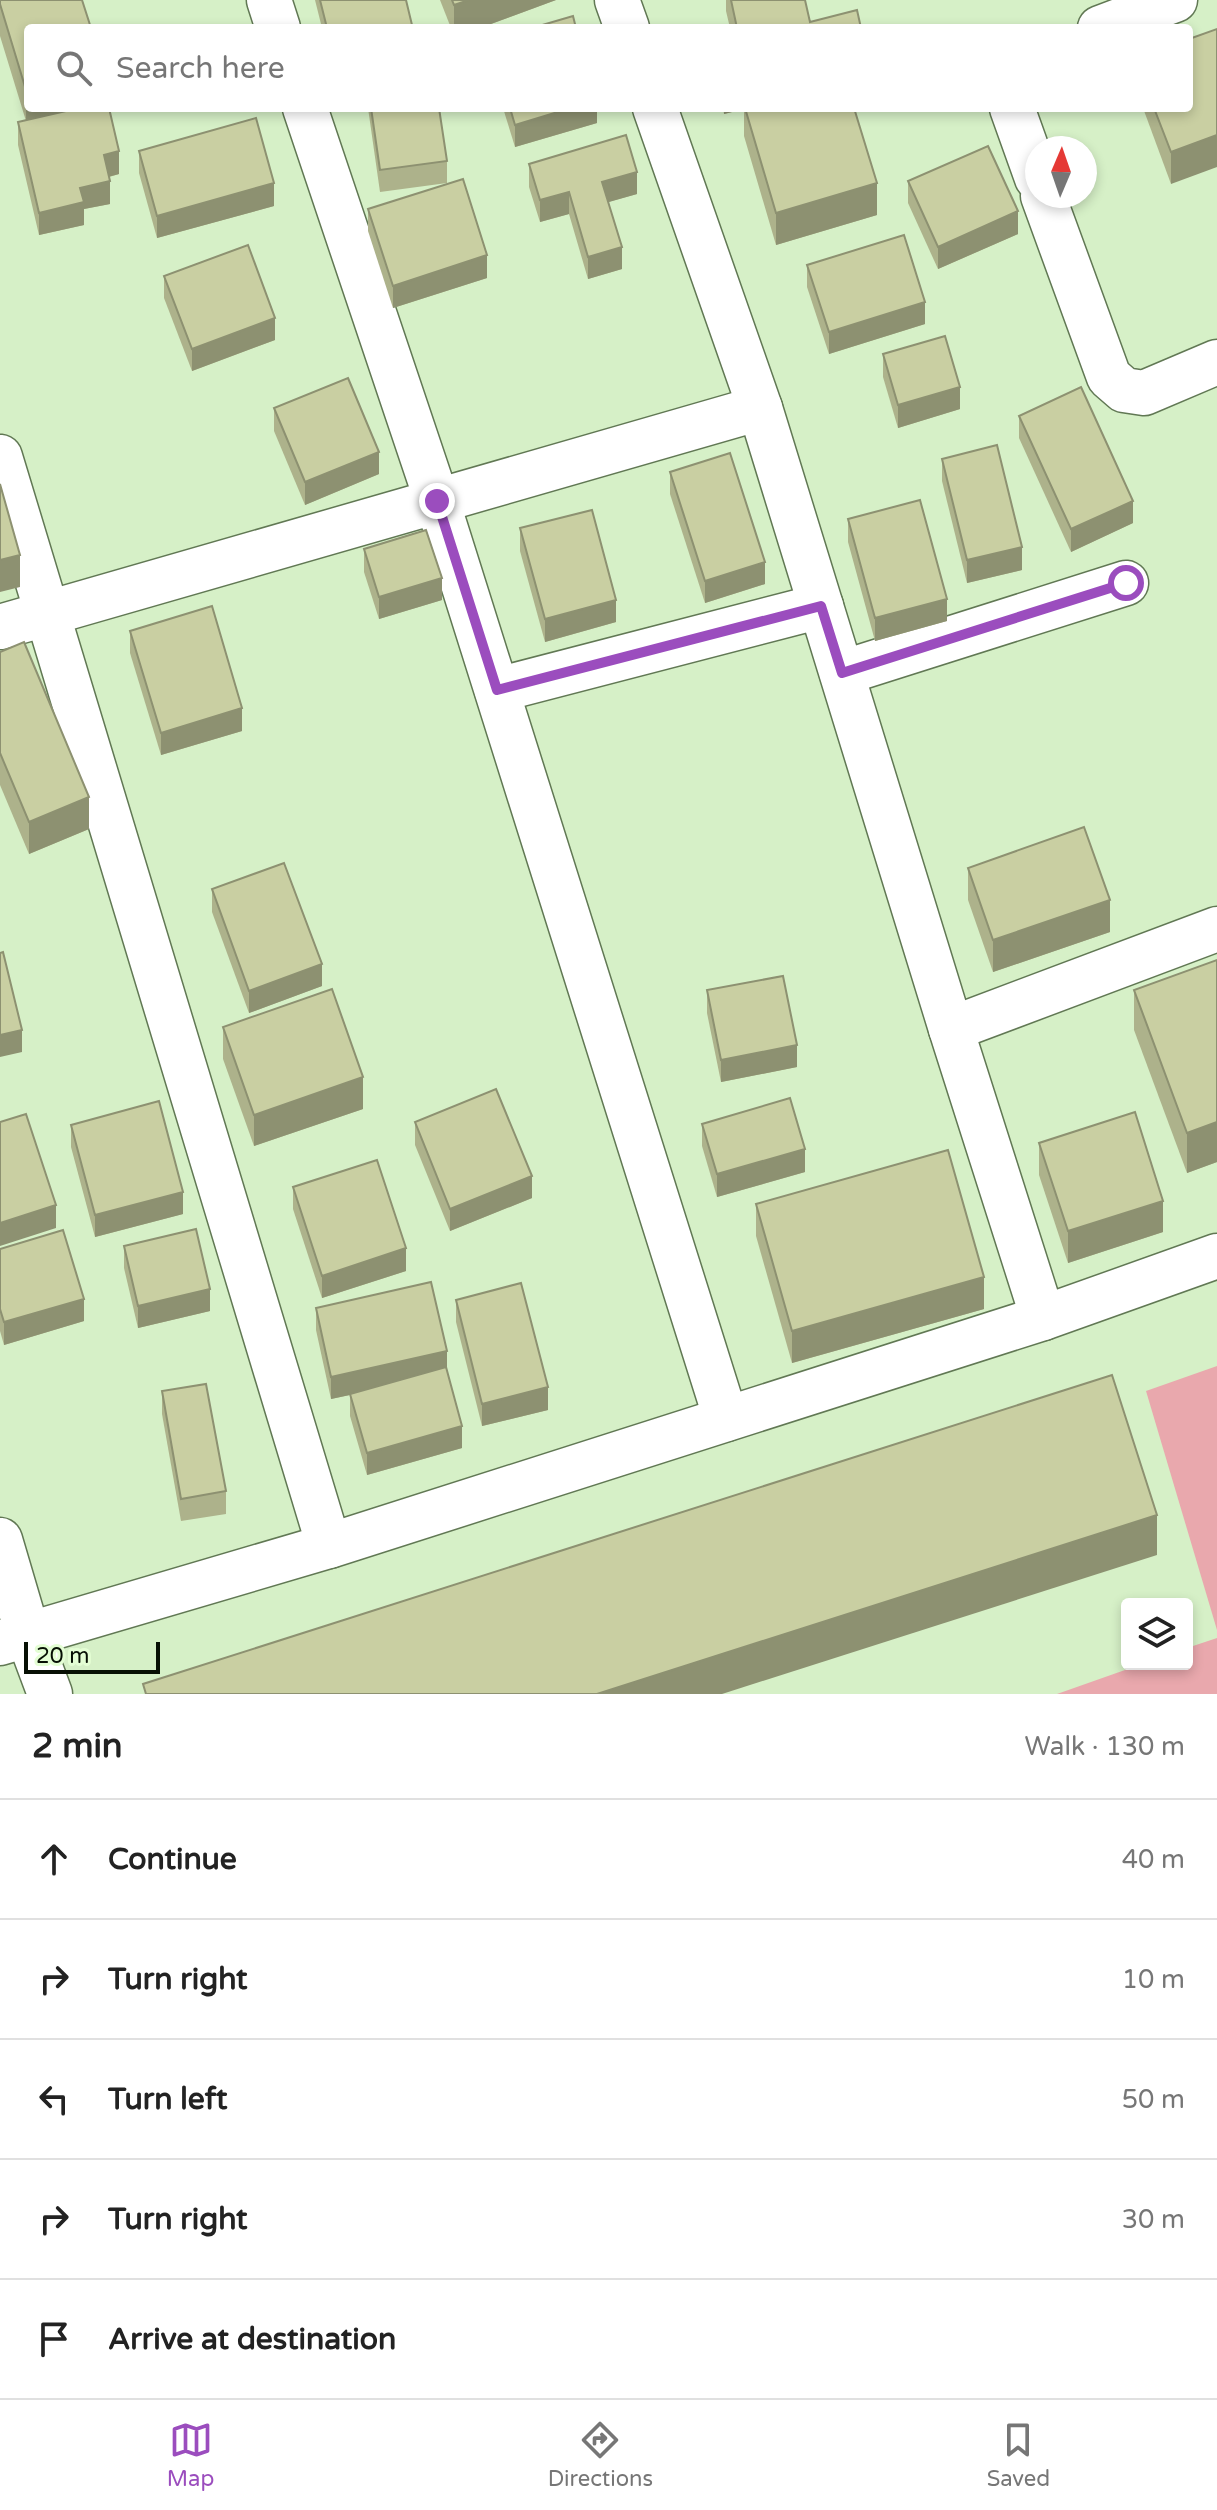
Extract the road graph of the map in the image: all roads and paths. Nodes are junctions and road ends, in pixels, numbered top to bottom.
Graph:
1 (269, 0) edge
2 (617, 0) edge
3 (1175, 0) edge
4 (277, 24) edge
5 (626, 24) edge
6 (1111, 24) edge
7 (306, 112) edge
8 (656, 112) edge
9 (1013, 112) edge
10 (1025, 144) edge
11 (1047, 208) edge
12 (1217, 362) edge
13 (760, 408) junction
14 (0, 457) edge
15 (437, 501) junction
16 (1126, 583) dead end
17 (821, 606) junction
18 (46, 614) junction
19 (0, 627) edge
20 (842, 673) junction
21 (497, 690) junction
22 (1217, 929) edge
23 (951, 1029) junction
24 (1217, 1256) edge
25 (1043, 1318) junction
26 (726, 1419) junction
27 (0, 1540) edge
28 (329, 1546) junction
29 (14, 1639) edge
30 (50, 1694) edge

1 - 4 street
2 - 5 street
3 - 6 street
7 - 15 street
8 - 13 street
9 - 10 street
11 - 12 street
13 - 15 street
13 - 17 street
14 - 18 street
15 - 18 street
15 - 21 street
16 - 20 street
17 - 20 street
17 - 21 street
18 - 19 street
18 - 28 street
20 - 23 street
21 - 26 street
22 - 23 street
23 - 25 street
24 - 25 street
25 - 26 street
26 - 28 street
27 - 29 street
28 - 29 street
29 - 30 street

